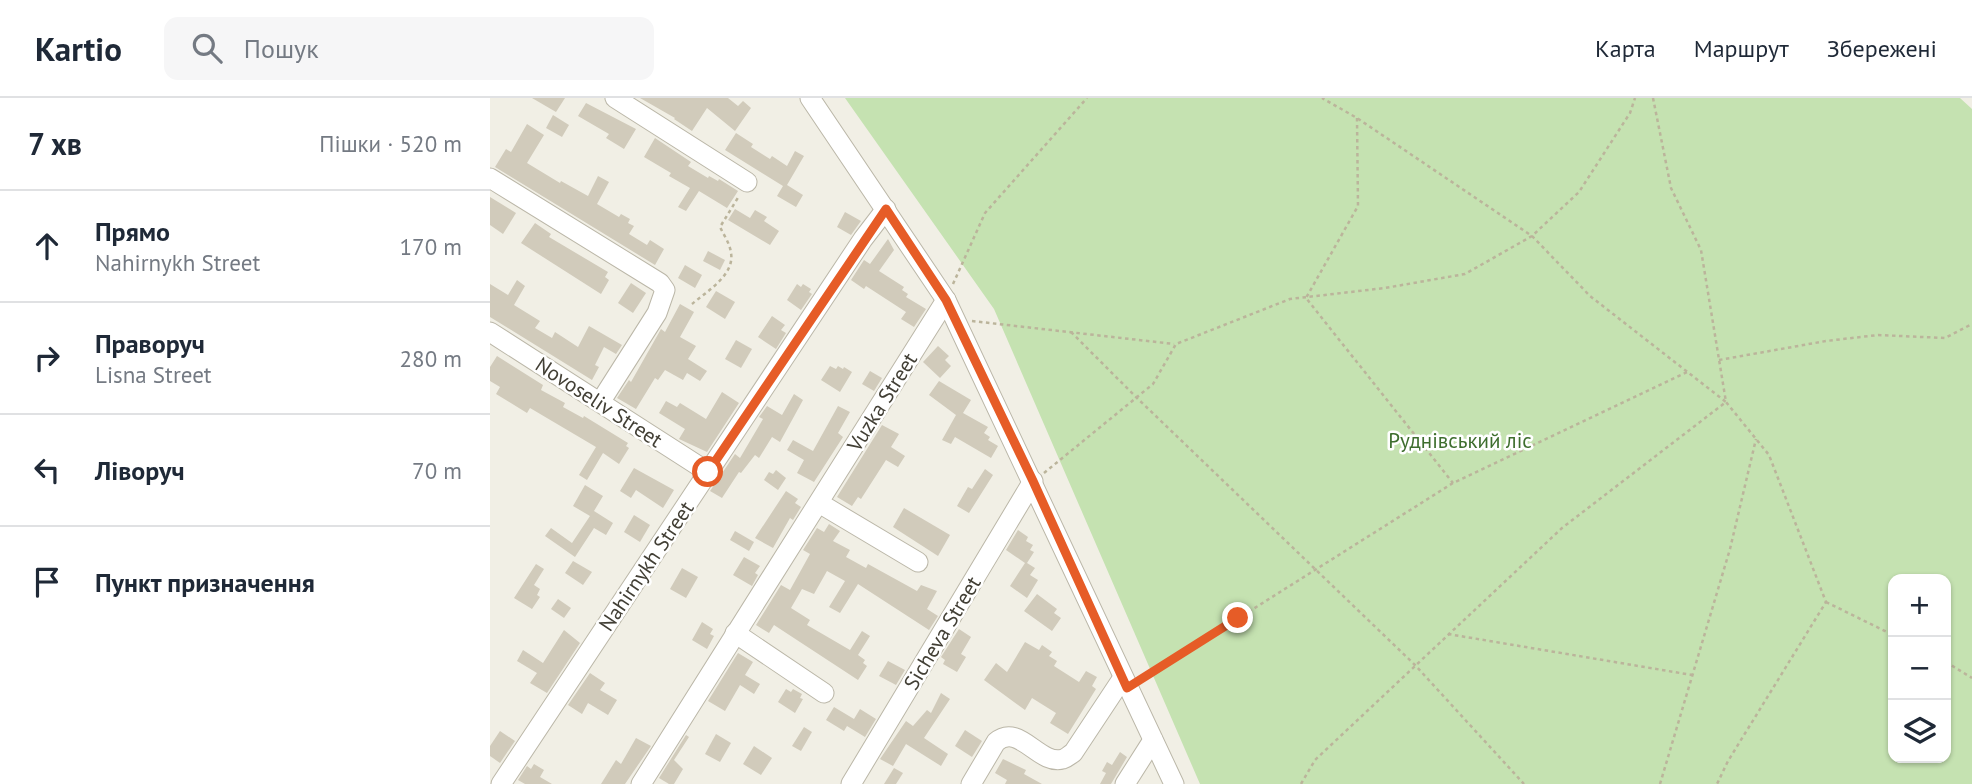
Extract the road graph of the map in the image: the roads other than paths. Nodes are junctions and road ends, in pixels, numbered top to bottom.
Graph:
1 (615, 98) edge
2 (810, 98) edge
3 (490, 178) edge
4 (747, 182) road end
5 (886, 209) junction
6 (946, 300) junction
7 (490, 332) edge
8 (601, 401) junction
9 (708, 472) junction
10 (1033, 481) junction
11 (819, 503) junction
12 (918, 562) dead end
13 (735, 634) junction
14 (1125, 684) junction
15 (824, 693) dead end
16 (1153, 740) junction
17 (490, 779) edge
18 (499, 784) edge
19 (642, 784) edge
20 (851, 784) edge
21 (971, 784) edge
22 (1125, 784) edge
23 (1174, 784) edge

1 - 4 street
2 - 5 street
3 - 8 street
5 - 6 street
5 - 9 street, Nahirnykh Street
6 - 10 street
6 - 11 street, Vuzka Street
7 - 8 street, Novoseliv Street
8 - 9 street, Novoseliv Street
9 - 18 street, Nahirnykh Street
10 - 14 street
10 - 20 street, Sicheva Street
11 - 12 street
11 - 13 street, Vuzka Street
13 - 15 street
13 - 19 street, Vuzka Street
14 - 16 street
14 - 21 street
16 - 22 street
16 - 23 street
17 - 18 street

